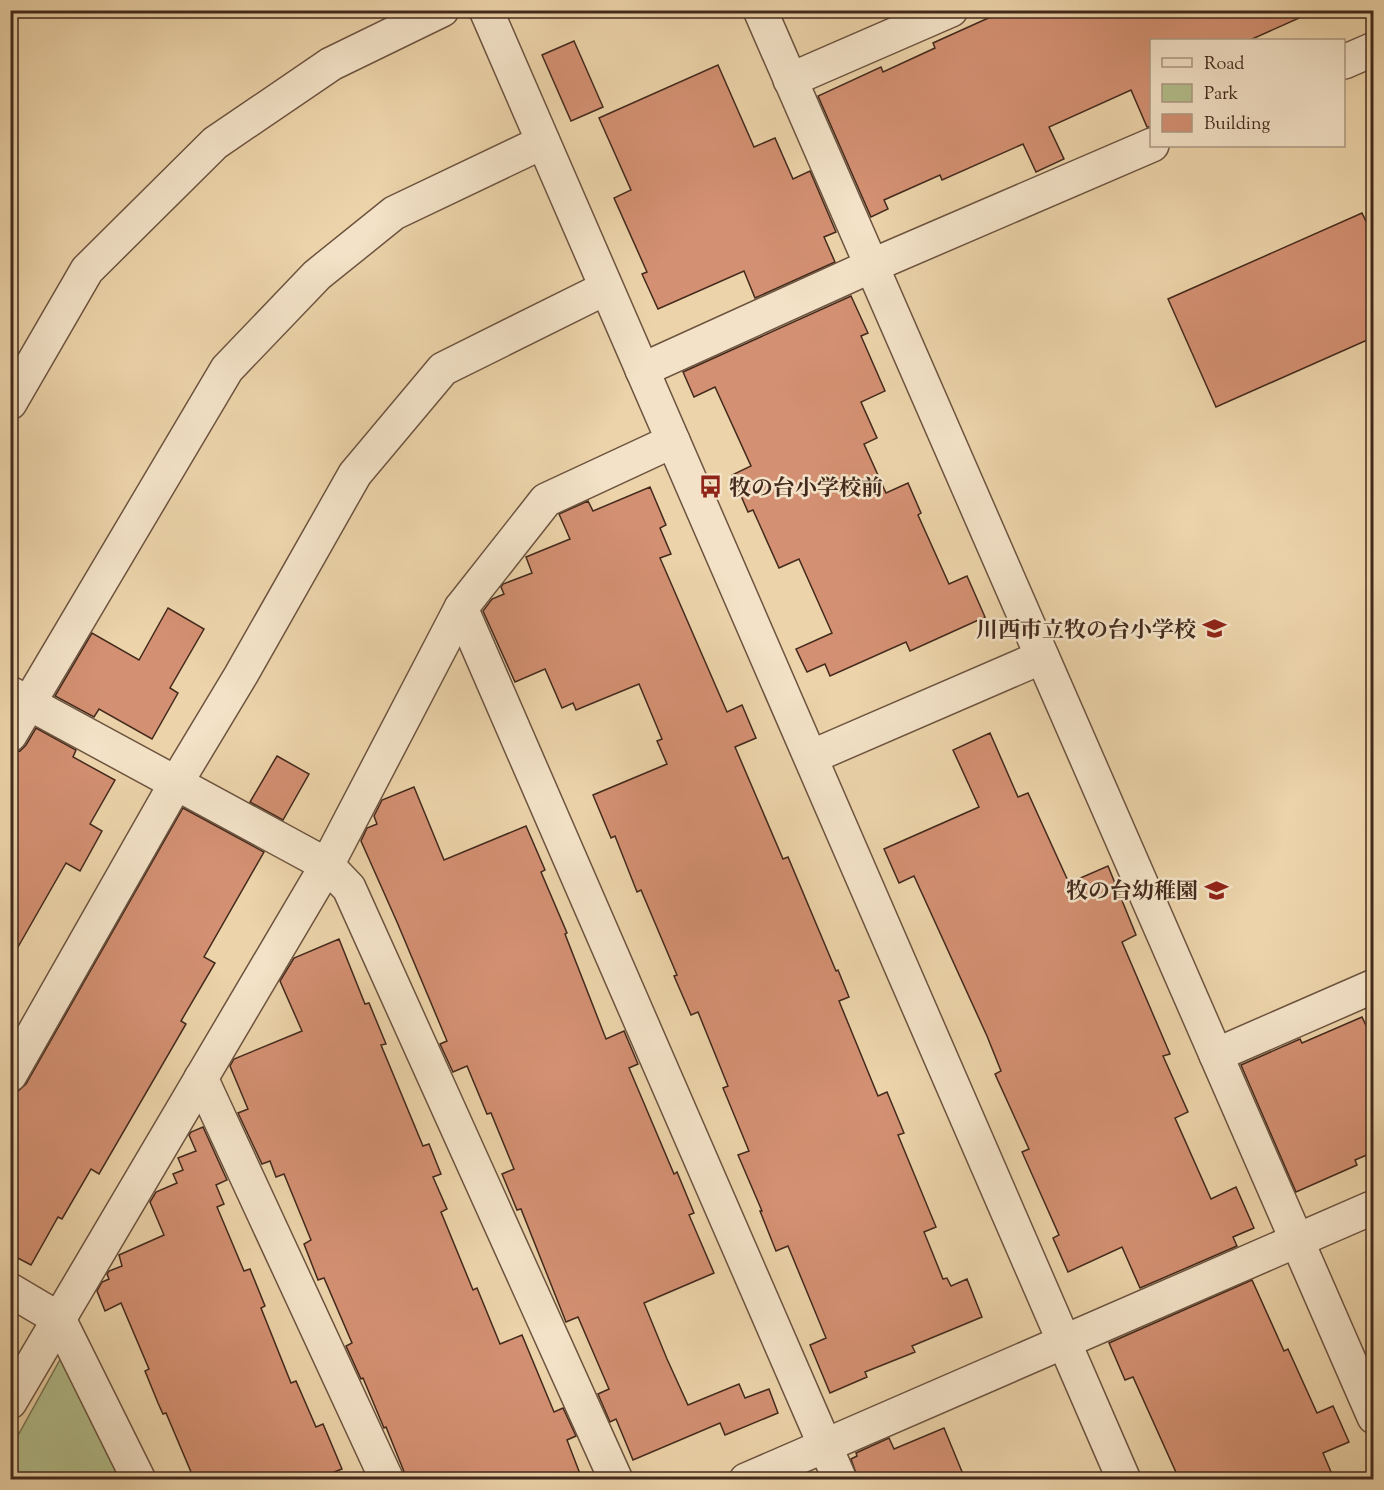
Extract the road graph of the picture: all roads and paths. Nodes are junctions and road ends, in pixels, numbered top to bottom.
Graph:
1 (442, 10) edge
2 (486, 10) edge
3 (760, 10) edge
4 (951, 10) edge
5 (1374, 49) edge
6 (1345, 62) edge
7 (790, 80) junction
8 (543, 142) junction
9 (1150, 146) edge
10 (871, 266) junction
11 (606, 288) junction
12 (642, 370) junction
13 (10, 403) edge
14 (673, 441) junction
15 (461, 608) junction
16 (1042, 657) junction
17 (20, 698) edge
18 (10, 735) edge
19 (811, 758) junction
20 (176, 783) junction
21 (327, 865) junction
22 (1374, 986) edge
23 (1216, 1055) junction
24 (10, 1075) edge
25 (201, 1078) junction
26 (1374, 1207) edge
27 (1296, 1240) junction
28 (10, 1290) edge
29 (59, 1319) junction
30 (1064, 1341) junction
31 (10, 1402) edge
32 (1374, 1417) edge
33 (825, 1445) junction
34 (139, 1479) edge
35 (387, 1479) edge
36 (616, 1479) edge
37 (746, 1479) edge
38 (840, 1479) edge
39 (1124, 1479) edge

1 - 13 street
2 - 8 street
3 - 7 street
4 - 7 street
5 - 6 street
7 - 10 street
8 - 11 street
8 - 17 street
9 - 10 street
10 - 12 street
10 - 16 street
11 - 12 street
11 - 20 street
12 - 14 street
14 - 15 street
14 - 19 street
15 - 21 street
15 - 33 street
16 - 19 street
16 - 23 street
17 - 18 street
17 - 20 street
19 - 30 street
20 - 21 street
20 - 24 street
21 - 25 street
21 - 36 street
22 - 23 street
23 - 27 street
25 - 29 street
25 - 35 street
26 - 27 street
27 - 30 street
27 - 32 street
28 - 29 street
29 - 31 street
29 - 34 street
30 - 33 street
30 - 39 street
33 - 37 street
33 - 38 street

